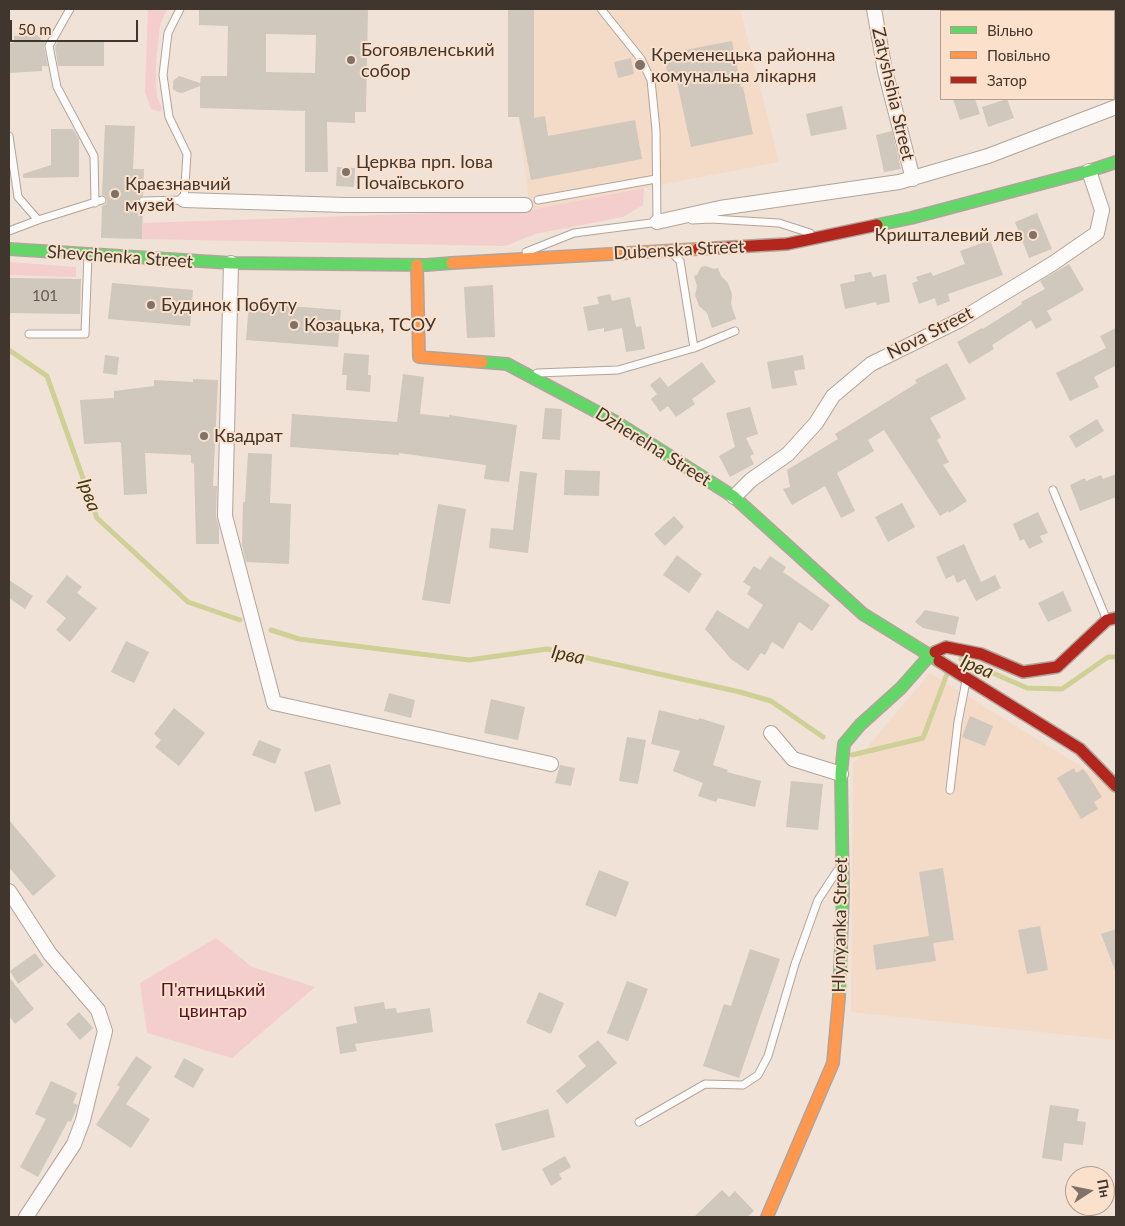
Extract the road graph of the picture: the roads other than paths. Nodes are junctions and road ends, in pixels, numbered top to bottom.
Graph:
1 (70, 9) edge
2 (180, 9) edge
3 (601, 9) edge
4 (874, 9) edge
5 (1116, 107) edge
6 (9, 136) edge
7 (1116, 162) edge
8 (1090, 171) junction
9 (656, 178) junction
10 (913, 178) junction
11 (184, 200) junction
12 (143, 201) dead end
13 (532, 202) joint
14 (38, 220) junction
15 (658, 222) junction
16 (9, 232) edge
17 (824, 238) junction
18 (9, 249) edge
19 (670, 251) junction
20 (88, 255) junction
21 (505, 260) junction
22 (231, 263) junction
23 (417, 265) junction
24 (735, 331) dead end
25 (29, 334) dead end
26 (694, 348) junction
27 (525, 373) junction
28 (1053, 490) dead end
29 (734, 497) junction
30 (1112, 619) edge
31 (935, 658) junction
32 (967, 680) junction
33 (771, 733) dead end
34 (551, 764) dead end
35 (842, 774) junction
36 (1116, 786) edge
37 (950, 790) dead end
38 (842, 863) junction
39 (9, 891) edge
40 (639, 1122) dead end
41 (26, 1217) edge
42 (767, 1217) edge

1 - 14 lane
2 - 11 lane
3 - 9 lane
4 - 10 street, Zatyshshia Street
5 - 10 street
6 - 14 lane
7 - 8 street, Dubenska Street
8 - 17 street, Dubenska Street
8 - 29 street, Nova Street
9 - 13 lane
9 - 15 lane
10 - 15 street
11 - 12 lane
11 - 13 street
14 - 16 lane
15 - 17 lane
15 - 21 lane
17 - 19 street, Dubenska Street
18 - 20 street, Shevchenka Street
19 - 21 street, Dubenska Street
19 - 26 lane
20 - 22 street, Shevchenka Street
20 - 25 lane
21 - 23 street, Dubenska Street
22 - 23 street, Dubenska Street
22 - 34 street
23 - 27 street, Dzherelna Street
24 - 26 lane
26 - 27 lane
27 - 29 street, Dzherelna Street
28 - 30 lane
29 - 31 street, Dzherelna Street
30 - 31 street
31 - 32 street, Dzherelna Street
31 - 35 street, Hlynyanka Street
32 - 36 street
32 - 37 lane
33 - 35 street
35 - 38 street, Hlynyanka Street
38 - 40 lane
38 - 42 street, Hlynyanka Street
39 - 41 street

